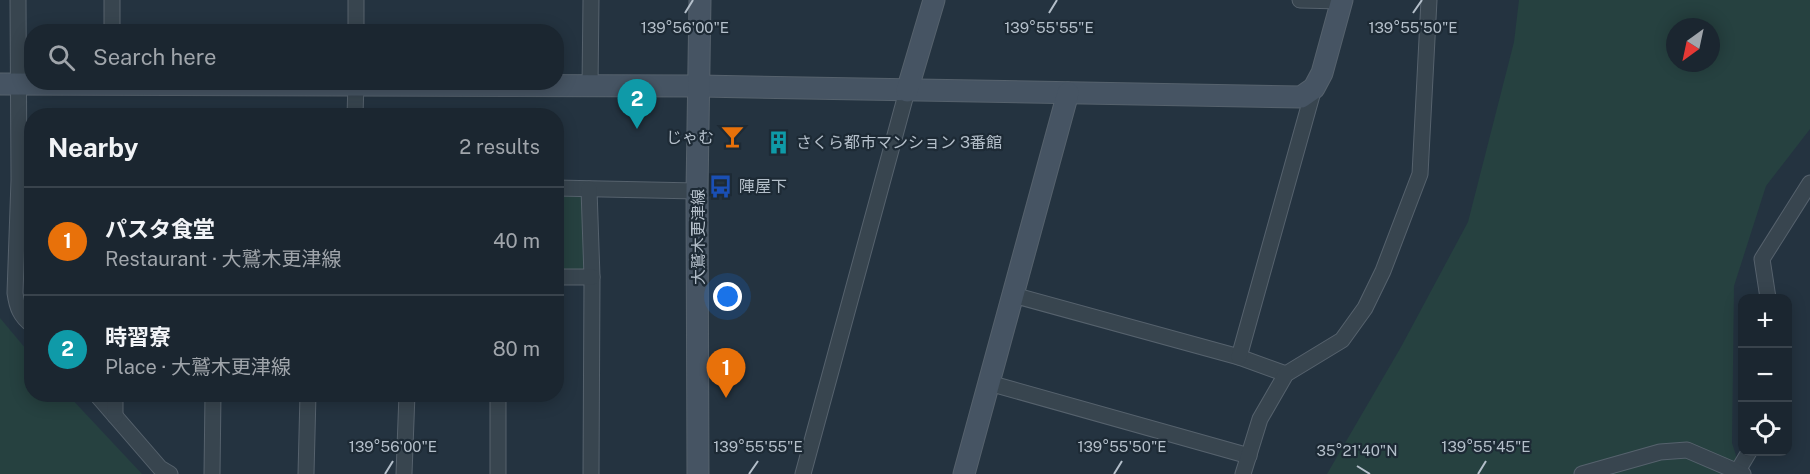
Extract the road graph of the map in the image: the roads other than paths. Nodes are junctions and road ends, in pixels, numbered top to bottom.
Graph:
1 (18, 0) edge
2 (112, 0) edge
3 (356, 0) edge
4 (591, 0) edge
5 (700, 0) edge
6 (934, 0) edge
7 (1300, 0) edge
8 (1429, 0) edge
9 (1342, 1) edge
10 (112, 24) edge
11 (356, 24) edge
12 (9, 84) edge
13 (24, 84) edge
14 (564, 86) edge
15 (590, 86) junction
16 (700, 86) junction
17 (1314, 88) junction
18 (356, 90) edge
19 (907, 91) junction
20 (1068, 93) junction
21 (355, 108) edge
22 (24, 175) edge
23 (1810, 183) edge
24 (564, 188) edge
25 (589, 189) junction
26 (697, 190) junction
27 (24, 273) edge
28 (564, 277) edge
29 (592, 277) junction
30 (1013, 294) junction
31 (1767, 294) edge
32 (24, 319) edge
33 (1239, 357) junction
34 (1286, 374) junction
35 (990, 383) junction
36 (103, 402) edge
37 (115, 402) edge
38 (213, 402) edge
39 (308, 402) edge
40 (407, 402) edge
41 (498, 402) edge
42 (115, 416) junction
43 (1249, 456) junction
44 (1747, 456) edge
45 (1740, 473) edge
46 (170, 474) edge
47 (212, 474) edge
48 (306, 474) edge
49 (404, 474) edge
50 (498, 474) edge
51 (591, 474) edge
52 (698, 474) edge
53 (803, 474) edge
54 (966, 474) edge
55 (1243, 474) edge
56 (1582, 474) edge

1 - 12 street
2 - 10 street
3 - 11 street
4 - 15 street
5 - 16 street, 大鷲木更津線
6 - 19 street
7 - 9 street
8 - 34 street
9 - 17 street
12 - 13 street
12 - 22 street
14 - 15 street
15 - 16 street
16 - 19 street
16 - 26 street, 大鷲木更津線
17 - 20 street
17 - 33 street
18 - 21 street
19 - 20 street
19 - 53 street
20 - 30 street
23 - 31 street
24 - 25 street
25 - 26 street
25 - 29 street
26 - 52 street, 大鷲木更津線
27 - 32 street
28 - 29 street
29 - 51 street
30 - 33 street
30 - 35 street
33 - 34 street
34 - 43 street
35 - 43 street
35 - 54 street
36 - 42 street
37 - 42 street
38 - 47 street
39 - 48 street
40 - 49 street
41 - 50 street
42 - 46 street
43 - 55 street
44 - 45 street
45 - 56 street

